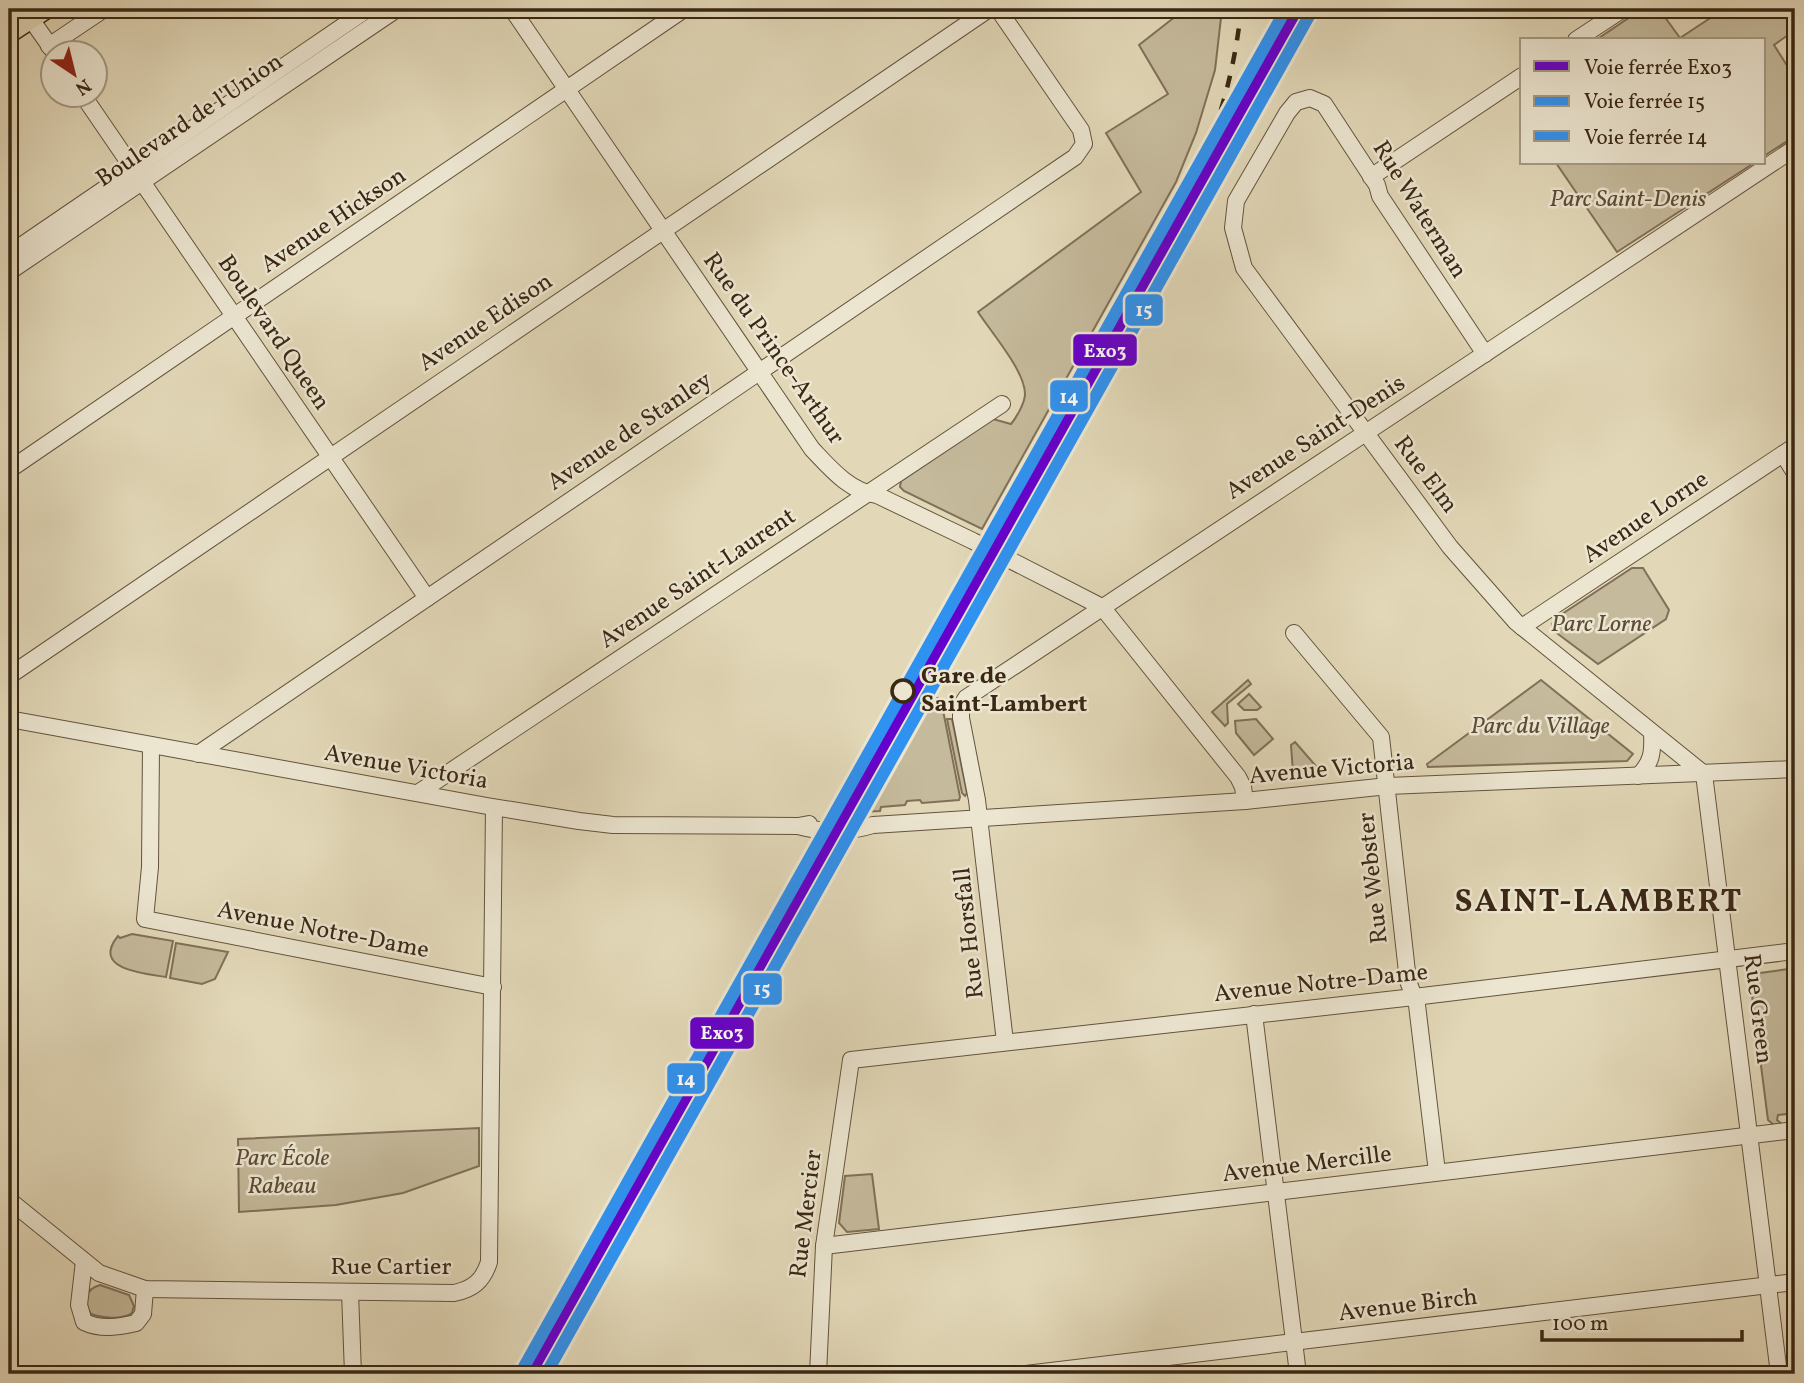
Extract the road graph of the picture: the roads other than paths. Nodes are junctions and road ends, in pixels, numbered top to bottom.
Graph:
1 (104, 9) edge
2 (368, 9) edge
3 (397, 9) edge
4 (512, 9) edge
5 (684, 9) edge
6 (989, 9) edge
7 (998, 9) edge
8 (1623, 9) edge
9 (32, 12) edge
10 (9, 32) edge
11 (45, 38) edge
12 (66, 38) edge
13 (1579, 38) edge
14 (1520, 77) edge
15 (567, 89) junction
16 (1310, 97) joint
17 (92, 108) edge
18 (1795, 148) edge
19 (137, 175) junction
20 (1371, 177) junction
21 (663, 230) junction
22 (9, 254) edge
23 (9, 272) edge
24 (235, 317) junction
25 (1485, 354) junction
26 (759, 372) junction
27 (1002, 404) dead end
28 (1366, 434) junction
29 (1789, 450) edge
30 (330, 457) junction
31 (9, 470) edge
32 (1795, 473) edge
33 (867, 494) junction
34 (427, 598) junction
35 (1102, 607) junction
36 (1522, 627) junction
37 (1294, 633) dead end
38 (9, 676) edge
39 (9, 719) edge
40 (1652, 733) junction
41 (151, 746) junction
42 (198, 754) junction
43 (1795, 769) edge
44 (1704, 774) junction
45 (1638, 776) junction
46 (1388, 786) junction
47 (418, 793) junction
48 (1245, 801) junction
49 (494, 808) junction
50 (979, 819) junction
51 (1795, 951) edge
52 (1727, 959) junction
53 (493, 987) junction
54 (1414, 997) junction
55 (1254, 1013) junction
56 (1005, 1042) junction
57 (851, 1060) joint
58 (1795, 1130) edge
59 (1750, 1136) junction
60 (1437, 1171) junction
61 (1276, 1193) junction
62 (11, 1205) edge
63 (824, 1246) junction
64 (84, 1261) junction
65 (1795, 1282) edge
66 (1769, 1285) junction
67 (145, 1289) junction
68 (350, 1292) junction
69 (1294, 1343) junction
70 (353, 1374) edge
71 (818, 1374) edge
72 (1026, 1374) edge
73 (1298, 1374) edge
74 (1779, 1374) edge

1 - 12 street
2 - 19 street, Boulevard de l'Union
3 - 19 street, Boulevard de l'Union
4 - 15 street, Rue du Prince-Arthur
5 - 15 street, Avenue Hickson
6 - 21 street, Avenue Edison
7 - 26 street, Avenue de Stanley
8 - 13 street
9 - 10 main road
9 - 11 street
14 - 20 street
15 - 21 street, Rue du Prince-Arthur
15 - 24 street, Avenue Hickson
16 - 20 street, Rue Waterman
16 - 28 street, Rue Elm
17 - 19 street, Boulevard Queen
18 - 25 street, Avenue Saint-Denis
19 - 22 street, Boulevard de l'Union
19 - 23 street, Boulevard de l'Union
19 - 24 street, Boulevard Queen
20 - 25 street, Rue Waterman
21 - 26 street, Rue du Prince-Arthur
21 - 30 street, Avenue Edison
24 - 30 street, Boulevard Queen
24 - 31 street, Avenue Hickson
25 - 28 street, Avenue Saint-Denis
26 - 33 street, Rue du Prince-Arthur
26 - 34 street, Avenue de Stanley
27 - 33 street, Avenue Saint-Laurent
28 - 35 street, Avenue Saint-Denis
28 - 36 street, Rue Elm
29 - 32 street
29 - 36 street, Avenue Lorne
30 - 34 street, Boulevard Queen
30 - 38 street, Avenue Edison
33 - 35 street, Rue du Prince-Arthur
33 - 47 street, Avenue Saint-Laurent
34 - 42 street, Avenue de Stanley
35 - 48 street, Rue du Prince-Arthur
35 - 50 street, Avenue Saint-Denis
36 - 40 street, Rue Elm
37 - 46 street, Rue Webster
39 - 41 street, Avenue Victoria
40 - 44 street, Rue Elm
40 - 45 street
41 - 42 street, Avenue Victoria
41 - 53 street, Avenue Notre-Dame
42 - 47 street, Avenue Victoria
43 - 44 street, Avenue Victoria
44 - 45 street, Avenue Victoria
44 - 52 street, Rue Green
45 - 46 street, Avenue Victoria
46 - 48 street, Avenue Victoria
46 - 54 street, Rue Webster
47 - 49 street, Avenue Victoria
48 - 50 street, Avenue Victoria
49 - 50 street, Avenue Victoria
49 - 53 street, Rue Cartier
50 - 56 street, Rue Horsfall
51 - 52 street, Avenue Notre-Dame
52 - 54 street, Avenue Notre-Dame
52 - 59 street, Rue Green
53 - 68 street, Rue Cartier
54 - 55 street, Avenue Notre-Dame
54 - 60 street, Rue Webster
55 - 56 street, Avenue Notre-Dame
55 - 61 street
56 - 57 street, Avenue Notre-Dame
57 - 63 street, Rue Mercier
58 - 59 street, Avenue Mercille
59 - 60 street, Avenue Mercille
59 - 66 street, Rue Green
60 - 61 street, Avenue Mercille
61 - 63 street, Avenue Mercille
61 - 69 street
62 - 64 street, Rue Cartier
63 - 71 street, Rue Mercier
64 - 67 street, Rue Cartier
64 - 67 street
65 - 66 street, Avenue Birch
66 - 69 street, Avenue Birch
66 - 74 street, Rue Green
67 - 68 street, Rue Cartier
68 - 70 street
69 - 72 street, Avenue Birch
69 - 73 street

